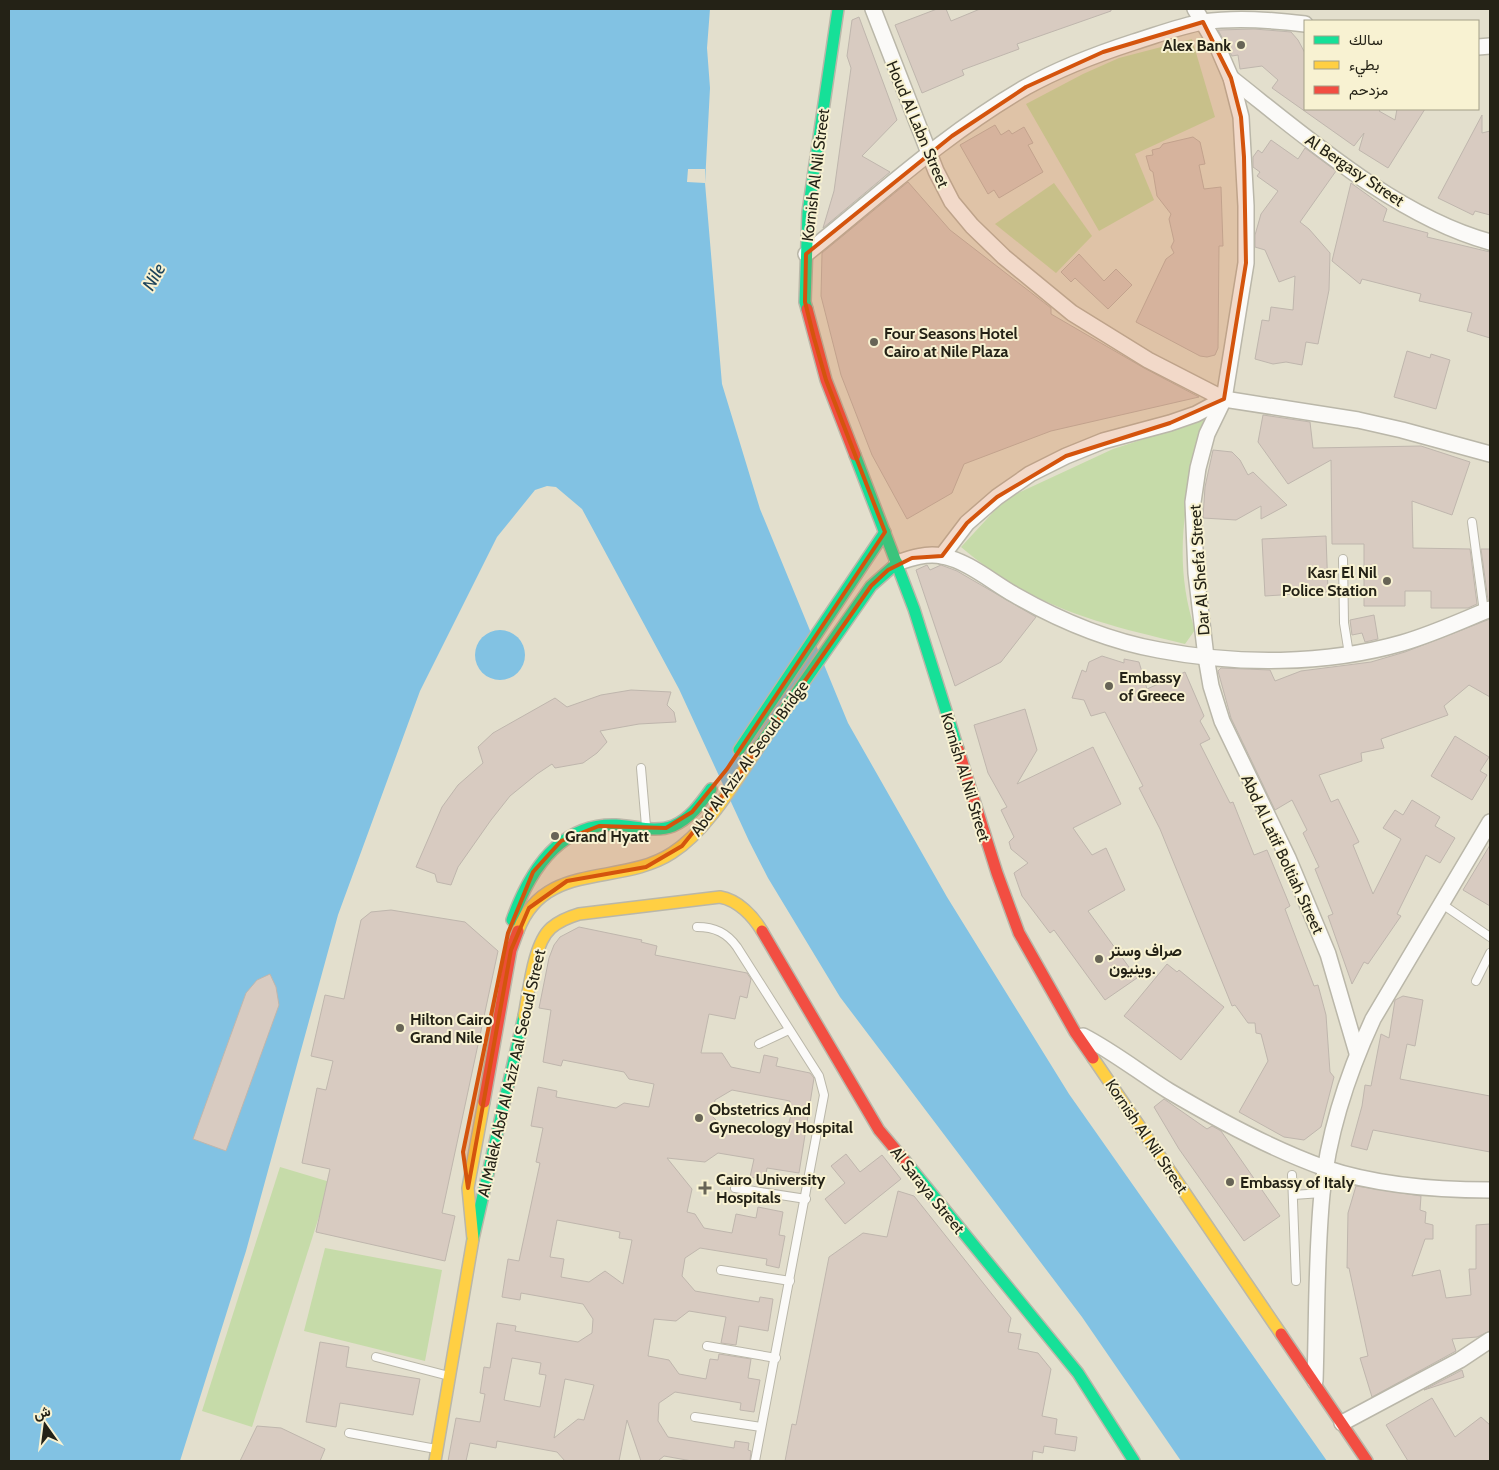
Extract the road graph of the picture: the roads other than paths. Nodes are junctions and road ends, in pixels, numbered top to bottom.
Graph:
1 (838, 9) edge
2 (872, 9) edge
3 (1196, 9) edge
4 (1203, 22) junction
5 (1304, 24) edge
6 (1231, 78) junction
7 (929, 155) junction
8 (1490, 242) edge
9 (806, 254) junction
10 (1224, 399) junction
11 (1490, 454) edge
12 (1472, 522) dead end
13 (885, 532) junction
14 (942, 556) junction
15 (1343, 559) dead end
16 (897, 563) junction
17 (1487, 611) edge
18 (1349, 654) junction
19 (1206, 657) junction
20 (731, 763) dead end
21 (641, 768) dead end
22 (718, 781) dead end
23 (1490, 822) edge
24 (646, 828) junction
25 (541, 861) junction
26 (646, 867) junction
27 (553, 888) junction
28 (1442, 904) junction
29 (741, 906) joint
30 (697, 927) dead end
31 (1490, 937) edge
32 (1490, 953) edge
33 (1476, 981) dead end
34 (790, 1030) junction
35 (1075, 1032) junction
36 (759, 1044) dead end
37 (1357, 1053) junction
38 (1327, 1168) junction
39 (1292, 1175) dead end
40 (468, 1188) junction
41 (735, 1188) dead end
42 (1490, 1190) edge
43 (1322, 1193) junction
44 (1293, 1196) junction
45 (806, 1199) junction
46 (473, 1239) junction
47 (721, 1270) dead end
48 (1296, 1281) dead end
49 (790, 1282) junction
50 (1490, 1340) edge
51 (707, 1346) dead end
52 (376, 1357) dead end
53 (776, 1358) junction
54 (448, 1376) junction
55 (1315, 1383) junction
56 (695, 1417) dead end
57 (1342, 1423) junction
58 (761, 1428) junction
59 (349, 1433) dead end
60 (437, 1449) junction
61 (435, 1461) edge
62 (755, 1461) edge
63 (1134, 1461) edge
64 (1367, 1461) edge

1 - 9 main road, Kornish Al Nil Street
2 - 7 street, Houd Al Labn Street
3 - 4 street, Dar Al Shefa' Street
4 - 5 street
4 - 6 street, Dar Al Shefa' Street
4 - 7 street
6 - 8 street, Al Bergasy Street
6 - 10 street, Dar Al Shefa' Street
7 - 9 street
7 - 10 street, Houd Al Labn Street
9 - 13 main road, Kornish Al Nil Street
10 - 11 street, Houd Al Labn Street
10 - 14 street
10 - 19 street, Dar Al Shefa' Street
12 - 17 lane
13 - 16 main road, Kornish Al Nil Street
13 - 20 main road, Abd Al Aziz Al Seoud Bridge
14 - 16 street
14 - 19 street
15 - 18 lane
16 - 26 main road, Abd Al Aziz Al Seoud Bridge
16 - 35 main road, Kornish Al Nil Street
17 - 18 street
18 - 19 street
19 - 37 street, Abd Al Latif Boltiah Street
21 - 24 lane
22 - 24 main road, Abd Al Aziz Al Seoud Bridge
23 - 28 street
24 - 25 main road, Abd Al Aziz Al Seoud Bridge
24 - 26 main road
25 - 27 main road
25 - 40 main road, Abd Al Aziz Al Seoud Bridge
26 - 27 main road, Abd Al Aziz Al Seoud Bridge
27 - 40 main road, Abd Al Aziz Al Seoud Bridge
28 - 31 lane
28 - 37 street
29 - 46 main road, Al Malek Abd Al Aziz Aal Seoud Street
29 - 63 main road, Al Saraya Street
30 - 34 lane
32 - 33 lane
34 - 36 lane
34 - 45 lane
35 - 38 street
35 - 55 main road, Kornish Al Nil Street
37 - 38 street
38 - 42 street
38 - 43 street
39 - 44 lane
40 - 46 main road, Al Malek Abd Al Aziz Aal Seoud Street
41 - 45 lane
43 - 44 lane
43 - 55 street
44 - 48 lane
45 - 49 lane
46 - 54 main road, Al Malek Abd Al Aziz Aal Seoud Street
47 - 49 lane
49 - 53 lane
50 - 57 street
51 - 53 lane
52 - 54 lane
53 - 58 lane
54 - 60 main road, Al Malek Abd Al Aziz Aal Seoud Street
55 - 57 main road, Kornish Al Nil Street
56 - 58 lane
57 - 64 main road, Kornish Al Nil Street
58 - 62 lane
59 - 60 lane
60 - 61 main road, Al Malek Abd Al Aziz Aal Seoud Street

